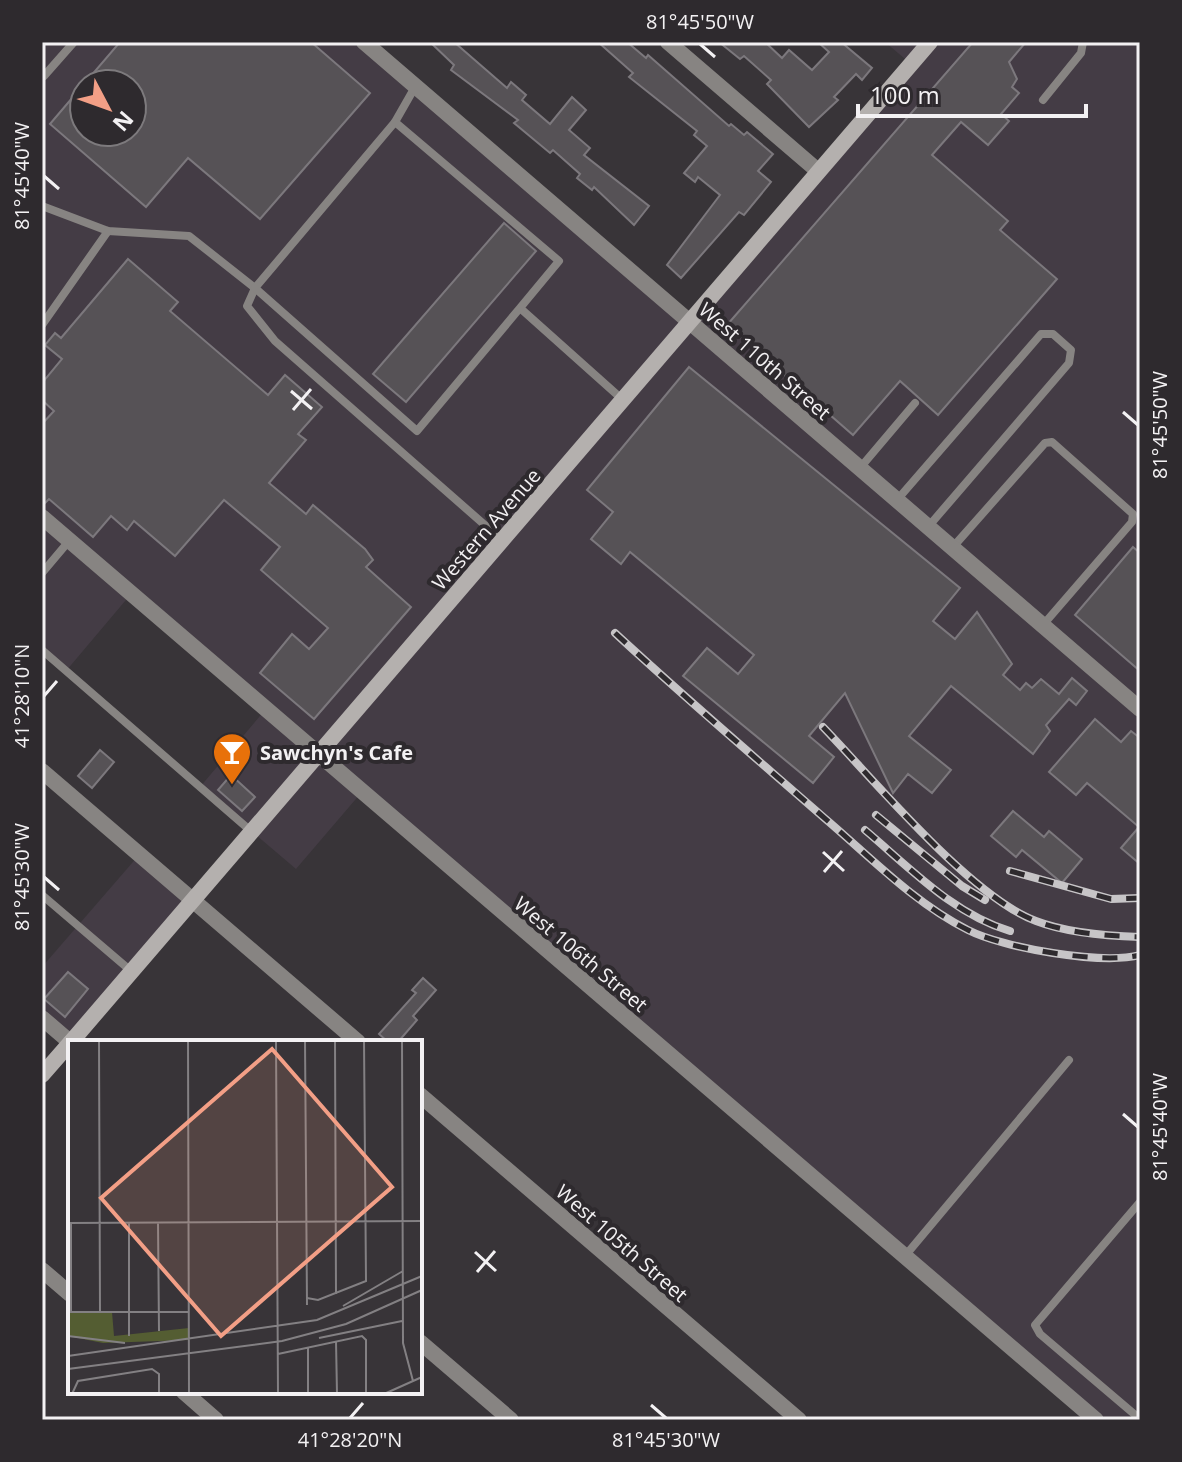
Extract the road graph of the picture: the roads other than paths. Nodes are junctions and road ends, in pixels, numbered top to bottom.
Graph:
1 (74, 42) edge
2 (364, 42) edge
3 (668, 42) edge
4 (930, 42) edge
5 (1083, 42) edge
6 (44, 76) edge
7 (415, 87) junction
8 (1043, 100) dead end
9 (395, 122) junction
10 (818, 171) junction
11 (42, 206) edge
12 (108, 231) junction
13 (255, 288) junction
14 (520, 308) junction
15 (691, 323) junction
16 (42, 325) edge
17 (624, 401) junction
18 (915, 403) dead end
19 (860, 469) junction
20 (897, 500) junction
21 (42, 517) edge
22 (1136, 522) edge
23 (928, 527) junction
24 (70, 540) junction
25 (503, 541) junction
26 (952, 548) junction
27 (42, 573) edge
28 (1043, 626) junction
29 (42, 650) edge
30 (1140, 709) edge
31 (318, 755) junction
32 (42, 771) edge
33 (253, 832) junction
34 (42, 895) edge
35 (194, 902) junction
36 (132, 972) junction
37 (42, 1018) edge
38 (68, 1040) edge
39 (72, 1040) edge
40 (356, 1040) edge
41 (68, 1044) edge
42 (1069, 1060) dead end
43 (42, 1075) edge
44 (422, 1097) edge
45 (1140, 1202) edge
46 (905, 1256) junction
47 (42, 1270) edge
48 (68, 1292) edge
49 (422, 1344) edge
50 (186, 1394) edge
51 (1140, 1419) edge
52 (216, 1420) edge
53 (511, 1420) edge
54 (799, 1420) edge
55 (1096, 1420) edge

1 - 6 lane
2 - 7 street, West 110th Street
3 - 10 street
4 - 10 street, Western Avenue
5 - 8 lane
7 - 9 lane
7 - 15 street, West 110th Street
9 - 13 lane
9 - 14 lane
10 - 15 street, Western Avenue
11 - 12 lane
12 - 13 lane
12 - 16 lane
13 - 14 lane
13 - 25 lane
14 - 17 lane
15 - 17 street, Western Avenue
15 - 19 street, West 110th Street
17 - 25 street, Western Avenue
18 - 19 lane
19 - 20 street, West 110th Street
20 - 23 street, West 110th Street
20 - 23 lane
21 - 24 street, West 106th Street
22 - 26 lane
22 - 28 lane
23 - 26 street, West 110th Street
24 - 27 lane
24 - 31 street, West 106th Street
25 - 31 street, Western Avenue
26 - 28 street, West 110th Street
28 - 30 street, West 110th Street
29 - 33 lane
31 - 33 street, Western Avenue
31 - 46 street, West 106th Street
32 - 35 street
33 - 35 street, Western Avenue
34 - 36 lane
35 - 36 street, Western Avenue
35 - 40 street
36 - 39 street, Western Avenue
37 - 38 street
41 - 43 street, Western Avenue
42 - 46 lane
44 - 54 street, West 105th Street
45 - 51 lane
46 - 55 street, West 106th Street
47 - 48 street
49 - 53 street
50 - 52 street

